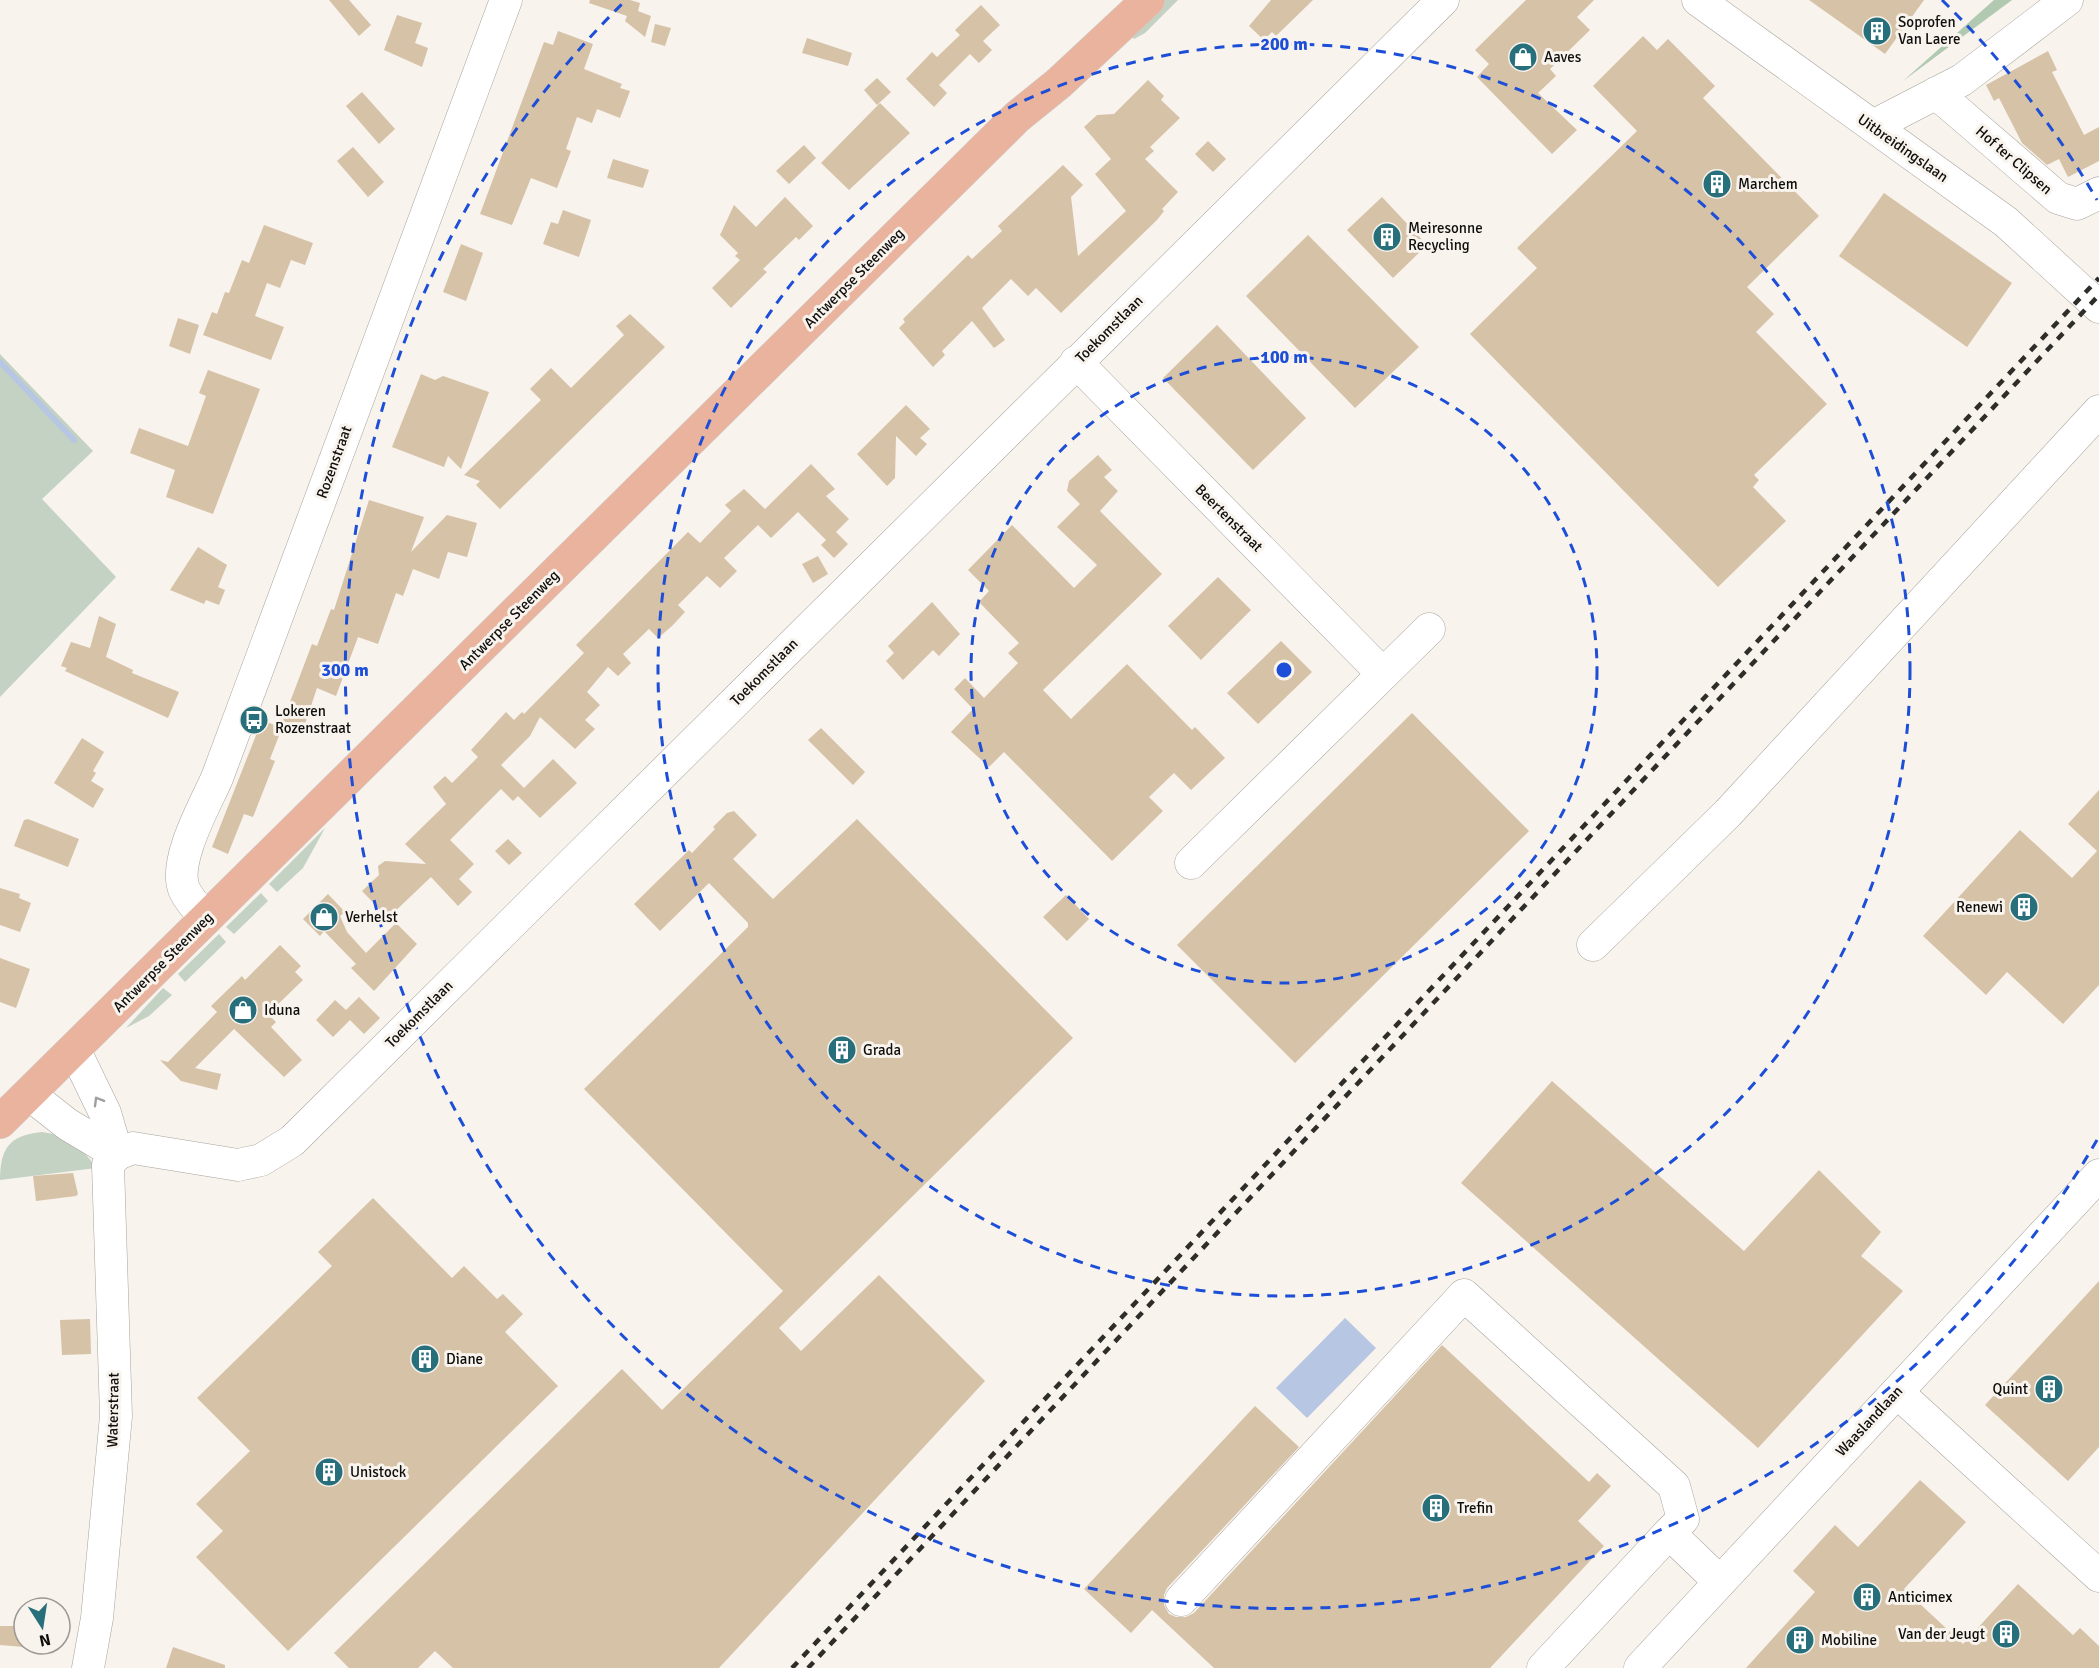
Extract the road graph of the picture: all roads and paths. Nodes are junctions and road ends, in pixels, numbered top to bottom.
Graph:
1 (506, 0) edge
2 (1120, 0) edge
3 (1148, 0) edge
4 (1443, 0) edge
5 (1698, 0) edge
6 (2067, 0) edge
7 (1935, 93) junction
8 (1017, 117) junction
9 (1873, 126) junction
10 (2099, 193) edge
11 (2099, 308) edge
12 (1076, 362) junction
13 (2099, 411) edge
14 (1429, 629) dead end
15 (1383, 674) junction
16 (1191, 862) dead end
17 (207, 918) junction
18 (1593, 945) dead end
19 (74, 1049) junction
20 (29, 1094) junction
21 (0, 1122) edge
22 (117, 1154) junction
23 (2099, 1174) edge
24 (1897, 1392) junction
25 (1669, 1533) junction
26 (2099, 1576) edge
27 (1720, 1582) junction
28 (1181, 1600) dead end
29 (88, 1668) edge
30 (1543, 1668) edge
31 (1640, 1668) edge

1 - 17 street, Rozenstraat
2 - 8 main road, Antwerpse Steenweg
3 - 8 main road, Antwerpse Steenweg
4 - 12 street, Toekomstlaan
5 - 9 street, Uitbreidingslaan
6 - 7 street
7 - 9 street
7 - 10 street, Hof ter Clipsen
8 - 17 main road, Antwerpse Steenweg
9 - 11 street, Uitbreidingslaan
12 - 15 street, Beertenstraat
12 - 22 street, Toekomstlaan
13 - 18 street
14 - 15 street
15 - 16 street
17 - 19 main road, Antwerpse Steenweg
19 - 20 main road, Antwerpse Steenweg
22 -> 19 street
20 - 21 main road, Antwerpse Steenweg
20 - 22 street
22 - 29 street, Waterstraat
23 - 24 street, Waaslandlaan
24 - 26 street
24 - 27 street, Waaslandlaan
25 - 27 street
25 - 28 street
25 - 30 street
27 - 31 street, Waaslandlaan

